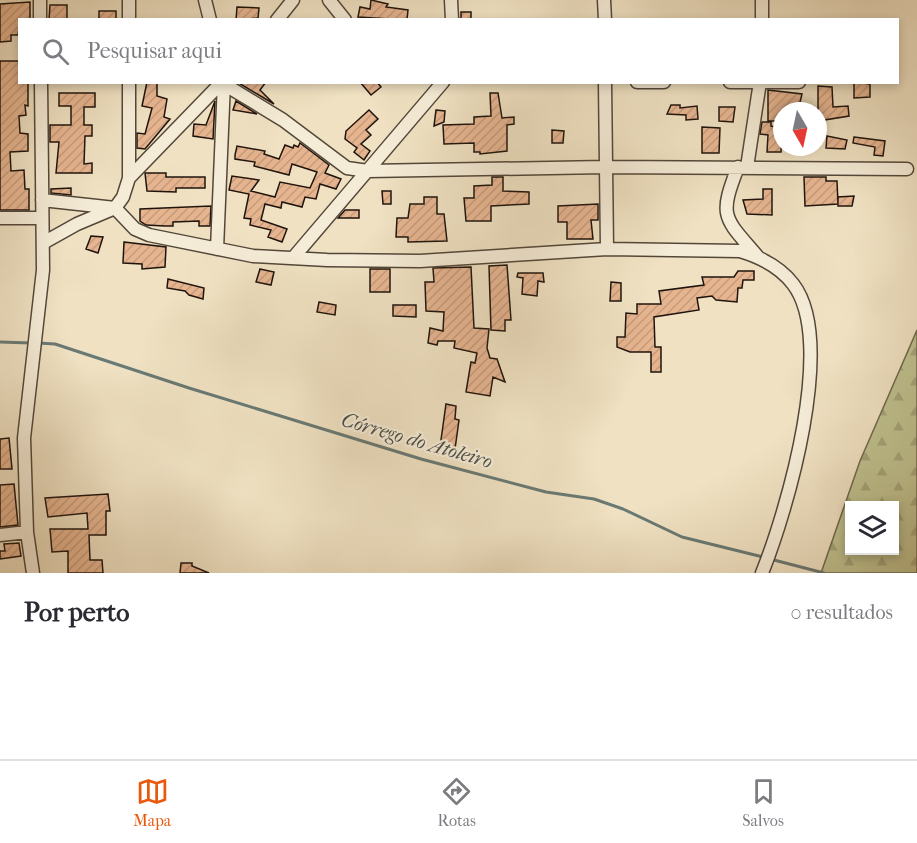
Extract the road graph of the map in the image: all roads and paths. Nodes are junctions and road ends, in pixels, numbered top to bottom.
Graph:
1 (40, 0) edge
2 (129, 0) edge
3 (205, 0) edge
4 (293, 0) edge
5 (329, 0) edge
6 (452, 0) edge
7 (604, 0) edge
8 (762, 0) edge
9 (40, 18) edge
10 (129, 18) edge
11 (210, 18) edge
12 (278, 18) edge
13 (343, 18) edge
14 (452, 18) edge
15 (604, 18) edge
16 (762, 18) edge
17 (41, 84) edge
18 (129, 84) edge
19 (222, 84) edge
20 (224, 84) edge
21 (226, 84) edge
22 (441, 84) edge
23 (605, 84) edge
24 (760, 84) edge
25 (606, 167) junction
26 (742, 167) junction
27 (907, 169) dead end
28 (368, 171) junction
29 (129, 178) junction
30 (42, 200) junction
31 (116, 208) junction
32 (0, 218) edge
33 (42, 218) junction
34 (311, 238) junction
35 (43, 243) junction
36 (217, 249) junction
37 (607, 249) junction
38 (758, 257) junction
39 (293, 258) junction
40 (327, 260) junction
41 (27, 532) junction
42 (0, 535) edge
43 (33, 573) edge
44 (762, 573) edge

1 - 9 street
2 - 10 street
3 - 11 street
4 - 12 street
5 - 13 street
6 - 14 street
7 - 15 street
8 - 16 street
17 - 30 street
18 - 29 street
19 - 29 street
20 - 36 street
21 - 28 street
22 - 28 street
23 - 25 street
24 - 26 street
25 - 26 street
25 - 28 street
25 - 37 street
26 - 27 street
26 - 38 street
28 - 34 street
29 - 31 street
30 - 31 street
30 - 33 street
31 - 35 street
31 - 36 street
32 - 33 street
33 - 35 street
34 - 39 street
34 - 40 street
35 - 41 street
36 - 39 street
37 - 38 street
37 - 40 street
38 - 44 street
39 - 40 street
41 - 42 street
41 - 43 street

